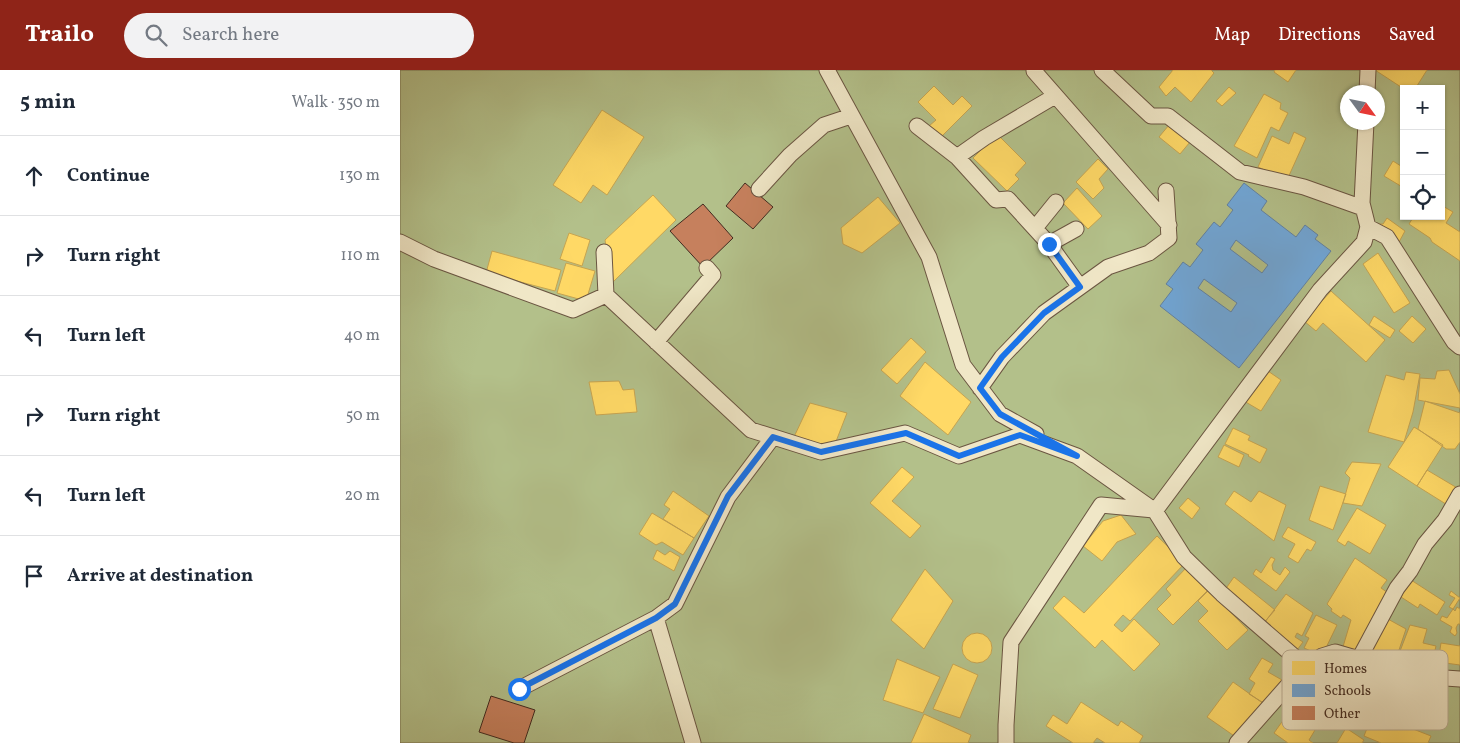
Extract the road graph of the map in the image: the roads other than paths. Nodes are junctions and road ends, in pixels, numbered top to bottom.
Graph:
1 (828, 70) edge
2 (1102, 70) edge
3 (1368, 70) edge
4 (1034, 71) dead end
5 (1367, 85) edge
6 (1055, 96) junction
7 (851, 116) junction
8 (917, 126) dead end
9 (1366, 130) edge
10 (957, 158) junction
11 (759, 189) dead end
12 (1166, 191) dead end
13 (1056, 202) dead end
14 (1363, 208) junction
15 (1169, 225) junction
16 (1368, 227) junction
17 (1035, 228) junction
18 (1076, 229) dead end
19 (400, 242) edge
20 (1049, 244) junction
21 (604, 252) dead end
22 (707, 268) dead end
23 (1080, 287) junction
24 (606, 295) junction
25 (656, 342) junction
26 (1460, 347) edge
27 (980, 388) junction
28 (773, 437) junction
29 (1077, 456) junction
30 (1458, 502) edge
31 (1155, 511) junction
32 (656, 618) junction
33 (1287, 650) edge
34 (1364, 650) edge
35 (519, 689) dead end
36 (1282, 692) edge
37 (693, 743) edge
38 (1006, 743) edge
39 (1237, 743) edge

1 - 7 street
2 - 14 street
3 - 5 street
4 - 6 street
6 - 10 street
6 - 15 street
7 - 11 street
7 - 27 street
8 - 10 street
9 - 14 street
10 - 17 street
12 - 15 street
13 - 17 street
14 - 16 street
15 - 23 street
16 - 26 street
16 - 31 street
17 - 20 street
18 - 20 street
19 - 24 street
20 - 23 street
21 - 24 street
22 - 25 street
23 - 27 street
24 - 25 street
25 - 28 street
27 - 29 street
28 - 29 street
28 - 32 street
29 - 31 street
30 - 34 street
31 - 33 street
31 - 38 street
32 - 35 street
32 - 37 street
36 - 39 street

